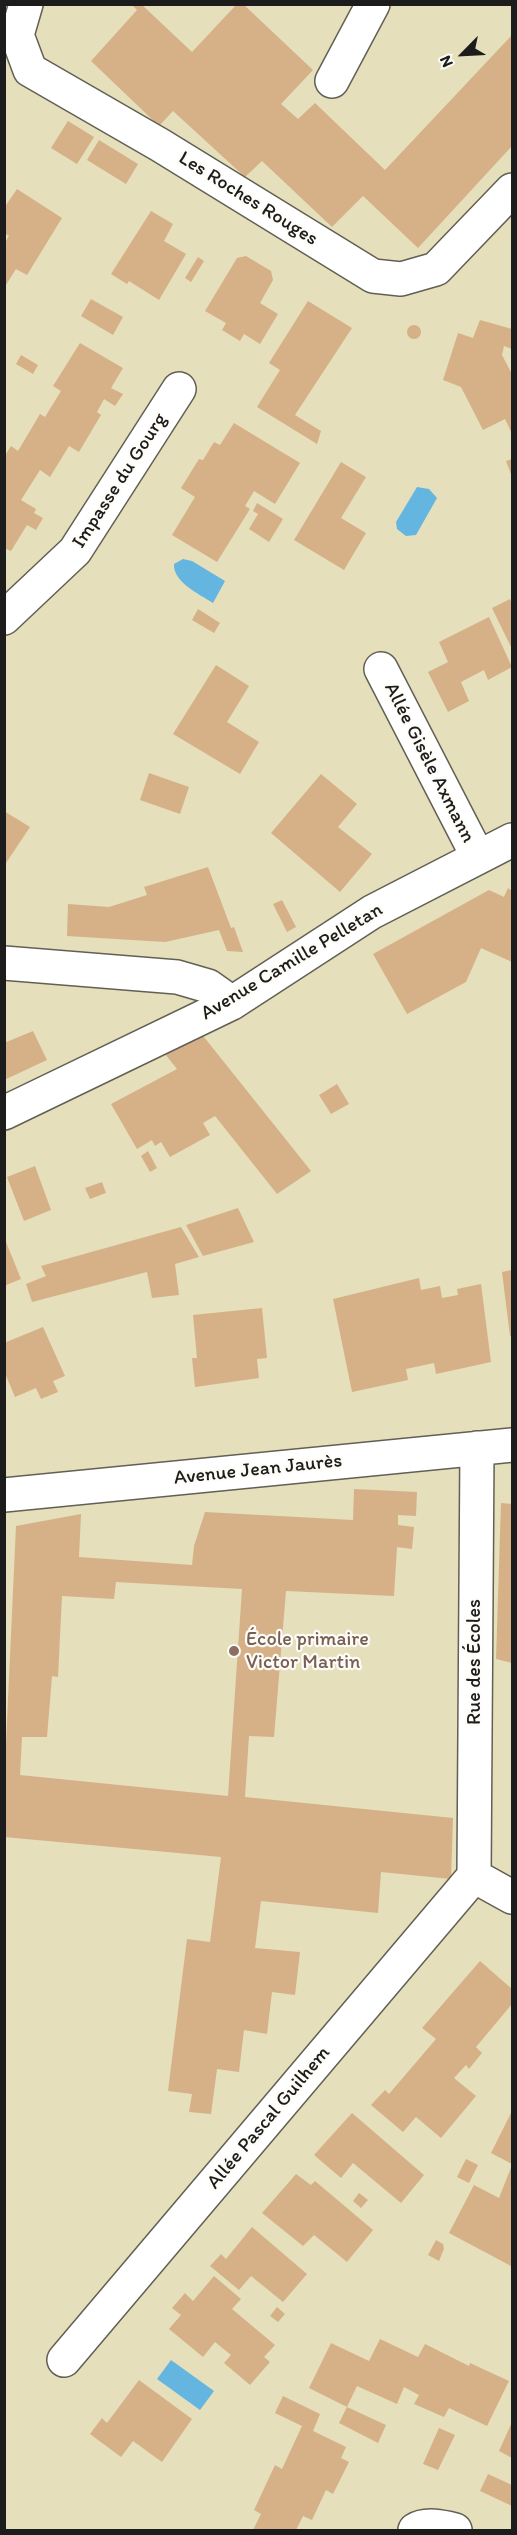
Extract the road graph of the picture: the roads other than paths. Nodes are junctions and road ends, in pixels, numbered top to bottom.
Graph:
1 (26, 4) edge
2 (373, 4) edge
3 (332, 81) dead end
4 (513, 190) edge
5 (179, 389) dead end
6 (4, 618) edge
7 (381, 669) dead end
8 (513, 840) edge
9 (478, 857) junction
10 (4, 963) edge
11 (232, 1003) junction
12 (4, 1113) edge
13 (513, 1445) edge
14 (477, 1448) junction
15 (4, 1495) edge
16 (474, 1876) junction
17 (513, 1897) edge
18 (64, 2360) dead end
19 (415, 2530) edge
20 (455, 2530) edge

1 - 4 street, Les Roches Rouges
2 - 3 street
5 - 6 street, Impasse du Gourg
7 - 9 street, Allée Gisèle Axmann
8 - 9 street, Avenue Camille Pelletan
9 - 11 street, Avenue Camille Pelletan
10 - 11 street
11 - 12 street, Avenue Camille Pelletan
13 - 14 street, Avenue Jean Jaurès
14 - 15 street, Avenue Jean Jaurès
14 - 16 street, Rue des Écoles
16 - 17 street
16 - 18 street, Allée Pascal Guilhem
19 - 20 street

